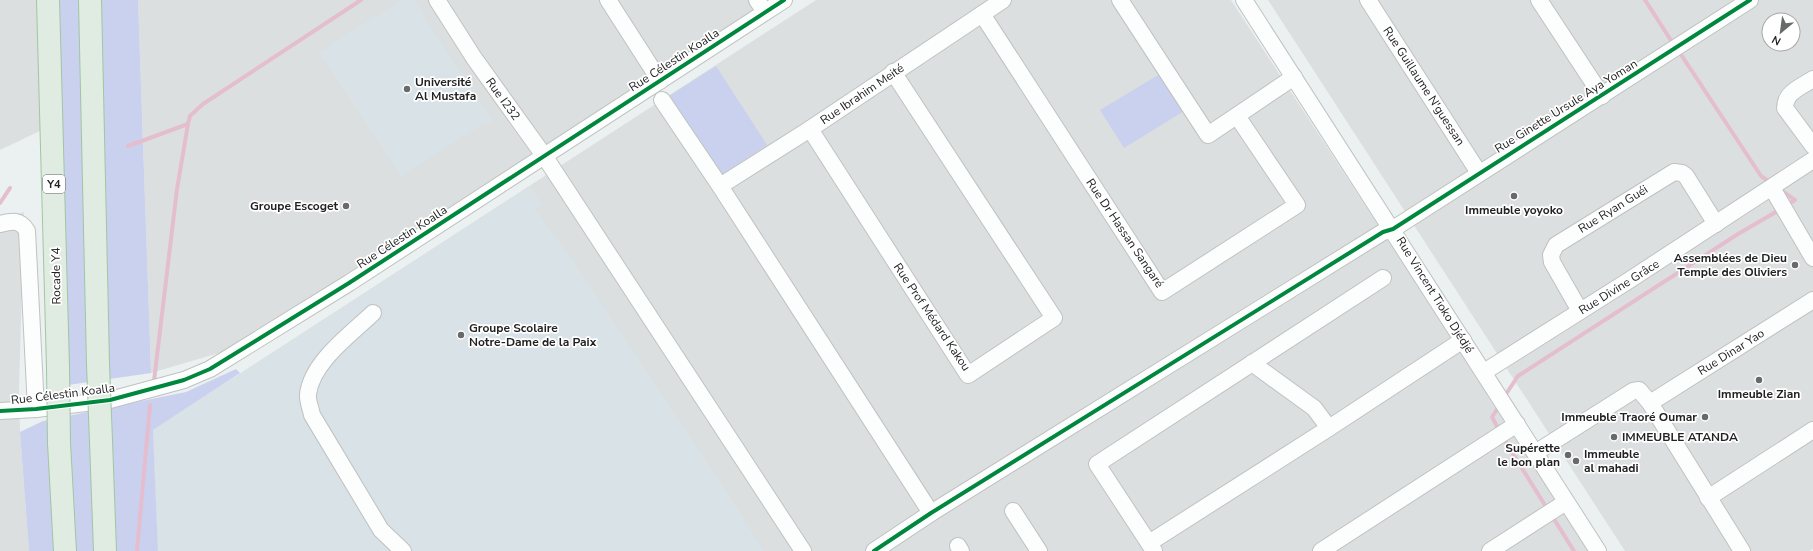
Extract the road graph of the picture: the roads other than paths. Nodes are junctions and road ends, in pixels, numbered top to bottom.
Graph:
1 (48, 0) edge
2 (90, 0) edge
3 (437, 0) edge
4 (608, 0) edge
5 (784, 0) edge
6 (1003, 0) edge
7 (1120, 0) edge
8 (1244, 0) edge
9 (1368, 0) edge
10 (1539, 0) edge
11 (1750, 0) edge
12 (761, 6) edge
13 (982, 14) junction
14 (893, 72) junction
15 (1813, 79) edge
16 (1289, 80) junction
17 (660, 81) junction
18 (1602, 96) junction
19 (662, 100) dead end
20 (1237, 116) junction
21 (810, 129) junction
22 (1813, 146) edge
23 (544, 157) junction
24 (1813, 160) edge
25 (1479, 173) junction
26 (720, 186) junction
27 (1772, 188) junction
28 (0, 224) edge
29 (1716, 224) junction
30 (1393, 229) junction
31 (1813, 258) edge
32 (1383, 278) dead end
33 (1813, 300) edge
34 (1580, 311) junction
35 (373, 313) dead end
36 (1462, 340) junction
37 (1252, 363) junction
38 (1484, 372) junction
39 (1650, 404) junction
40 (36, 409) junction
41 (0, 411) edge
42 (1517, 424) junction
43 (1329, 428) junction
44 (1813, 430) edge
45 (1535, 453) junction
46 (1708, 498) junction
47 (1566, 502) junction
48 (1013, 511) dead end
49 (932, 513) junction
50 (1152, 547) edge
51 (65, 551) edge
52 (105, 551) edge
53 (403, 551) edge
54 (803, 551) edge
55 (874, 551) edge
56 (1039, 551) edge
57 (1321, 551) edge
58 (1490, 551) edge
59 (1598, 551) edge
60 (1742, 551) edge

1 - 51 highway, Rocade Y4 / Y4, bridge
2 - 52 highway, bridge
3 - 23 street, Rue I232
4 - 17 street
5 - 12 street, Rue Célestin Koalla
6 - 13 street, Rue Ibrahim Meité
7 - 20 street
8 - 16 street, Rue Vincent Tioko Djédjé
9 - 25 street, Rue Guillaume N'guessan
10 - 18 street
11 - 18 street, Rue Ginette Ursule Aya Yoman
12 - 17 street, Rue Célestin Koalla
13 - 14 street, Rue Ibrahim Meité
13 - 20 street, Rue Dr Hassan Sangaré
14 - 21 street, Rue Ibrahim Meité
14 - 21 street, Rue Prof Médard Kakou
15 - 22 street
16 - 20 street
16 - 30 street, Rue Vincent Tioko Djédjé
17 - 23 street, Rue Célestin Koalla
18 - 25 street, Rue Ginette Ursule Aya Yoman
19 - 26 street
21 - 26 street, Rue Ibrahim Meité
23 - 40 street, Rue Célestin Koalla
23 - 54 street, Rue I232
24 - 27 street, Rue Divine Grâce
25 - 30 street, Rue Ginette Ursule Aya Yoman
26 - 49 street
27 - 29 street, Rue Divine Grâce
27 - 31 street
28 - 40 street
29 - 34 street, Rue Divine Grâce
29 - 34 street, Rue Ryan Guéi
30 - 36 street, Rue Vincent Tioko Djédjé
30 - 49 street, Rue Ginette Ursule Aya Yoman
32 - 37 street
33 - 39 street, Rue Dinar Yao
34 - 38 street, Rue Divine Grâce
35 - 53 street
36 - 38 street, Rue Vincent Tioko Djédjé
36 - 43 street
37 - 43 street
37 - 50 street
38 - 42 street, Rue Vincent Tioko Djédjé
39 - 45 street
39 - 46 street
40 - 41 street, Rue Célestin Koalla
42 - 45 street, Rue Vincent Tioko Djédjé
42 - 57 street
43 - 50 street
44 - 46 street
45 - 47 street, Rue Vincent Tioko Djédjé
46 - 60 street
47 - 58 street
47 - 59 street, Rue Vincent Tioko Djédjé
48 - 56 street
49 - 55 street, Rue Ginette Ursule Aya Yoman

